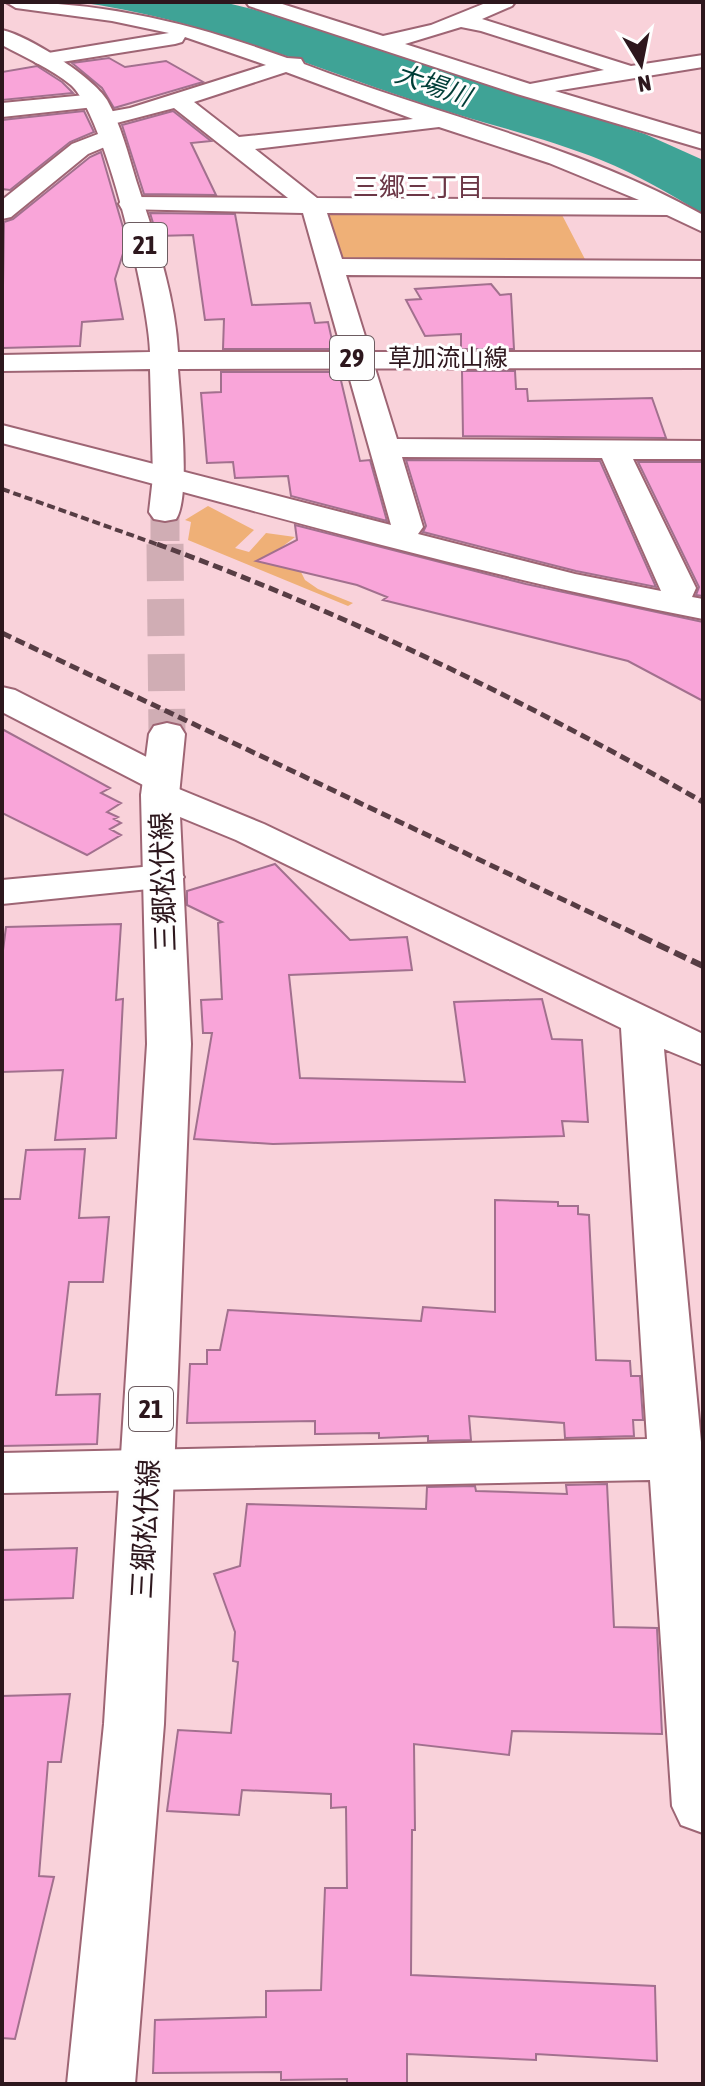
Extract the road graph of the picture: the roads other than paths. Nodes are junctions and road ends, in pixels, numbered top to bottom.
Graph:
1 (16, 2) edge
2 (256, 2) edge
3 (505, 2) edge
4 (460, 21) junction
5 (199, 34) junction
6 (2, 36) edge
7 (385, 42) junction
8 (43, 59) junction
9 (703, 61) edge
10 (285, 65) junction
11 (632, 72) junction
12 (525, 89) junction
13 (177, 100) junction
14 (2, 110) edge
15 (104, 119) junction
16 (444, 122) junction
17 (703, 142) edge
18 (235, 144) junction
19 (131, 204) junction
20 (311, 206) junction
21 (567, 207) junction
22 (675, 208) junction
23 (2, 212) edge
24 (703, 225) edge
25 (332, 267) junction
26 (601, 269) junction
27 (703, 269) edge
28 (358, 358) junction
29 (164, 359) junction
30 (703, 360) edge
31 (2, 363) edge
32 (2, 434) edge
33 (385, 448) junction
34 (613, 449) junction
35 (703, 450) edge
36 (168, 477) junction
37 (165, 512) tunnel mouth
38 (397, 536) junction
39 (688, 606) edge
40 (2, 698) edge
41 (163, 769) junction
42 (164, 877) junction
43 (2, 892) edge
44 (643, 1020) junction
45 (703, 1051) edge
46 (689, 1461) edge
47 (148, 1471) junction
48 (2, 1473) edge
49 (703, 1806) edge
50 (101, 2084) edge

1 - 5 street
2 - 7 street
3 - 4 street
4 - 7 street
4 - 11 street
5 - 8 street
5 - 10 street
6 - 8 street, 21
7 - 10 street
7 - 12 street
8 - 15 street, 21
9 - 11 street
10 - 13 street
10 - 16 street
11 - 12 street
12 - 17 street
13 - 15 street
13 - 18 street
14 - 15 street
15 - 19 street, 21
15 - 23 street
16 - 18 street
16 - 22 street
18 - 20 street
19 - 20 street
19 - 29 street, 21
20 - 21 street
20 - 25 street
21 - 22 street
21 - 26 street
22 - 24 street
25 - 26 street
25 - 28 street
26 - 27 street
28 - 29 street, 草加流山線 / 29
28 - 30 street, 草加流山線 / 29
28 - 33 street
29 - 31 street, 草加流山線 / 29
29 - 36 street, 21
32 - 36 street
33 - 34 street
33 - 38 street
34 - 35 street
34 - 39 street
36 - 37 street, 21
36 - 38 street
38 - 39 street
40 - 41 street
41 - 42 street, 三郷松伏線 / 21
41 - 44 street
42 - 43 street
42 - 47 street, 三郷松伏線 / 21
44 - 45 street
44 - 46 street
46 - 47 street
46 - 49 street
47 - 48 street
47 - 50 street, 三郷松伏線 / 21

